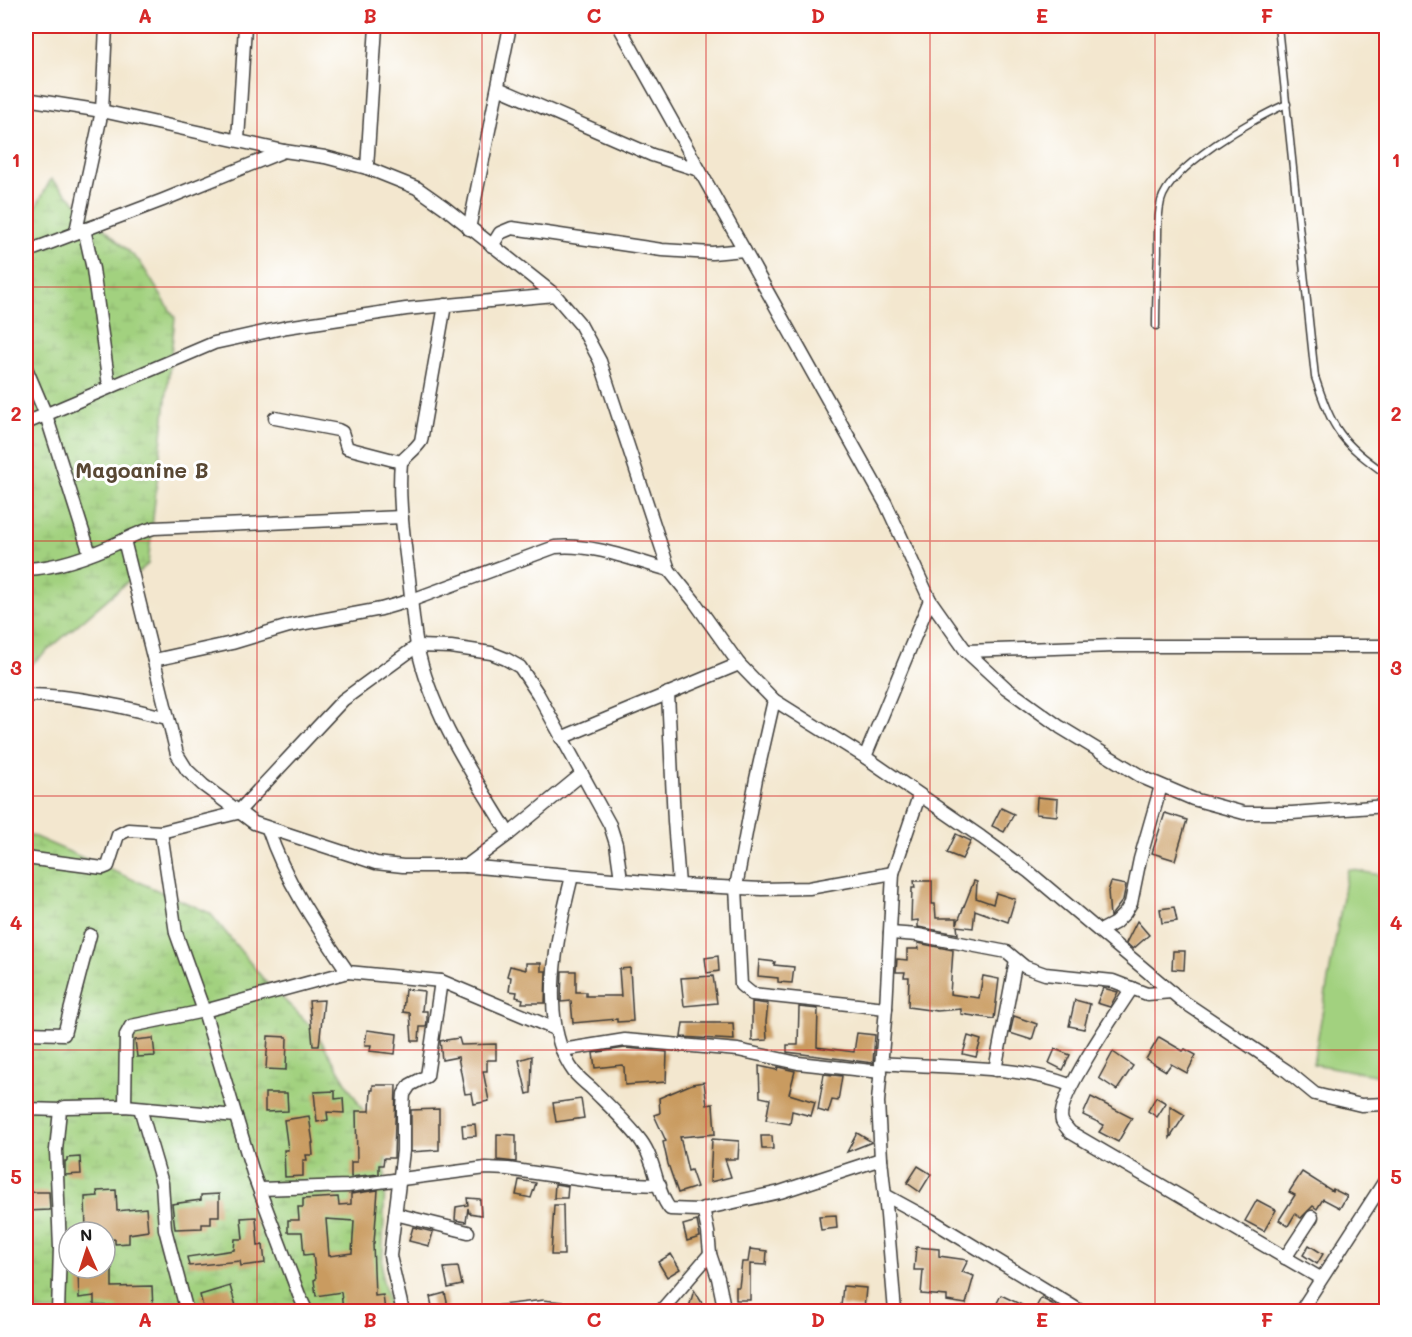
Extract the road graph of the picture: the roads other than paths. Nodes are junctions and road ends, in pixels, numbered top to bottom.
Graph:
1 (106, 26) edge
2 (245, 26) edge
3 (376, 26) edge
4 (510, 26) edge
5 (619, 26) edge
6 (1278, 26) edge
7 (498, 88) junction
8 (26, 99) edge
9 (1287, 104) junction
10 (102, 111) junction
11 (238, 140) junction
12 (284, 151) junction
13 (367, 168) junction
14 (699, 170) junction
15 (469, 228) junction
16 (80, 230) junction
17 (492, 246) junction
18 (744, 250) junction
19 (26, 252) edge
20 (555, 295) junction
21 (445, 305) junction
22 (1156, 326) dead end
23 (26, 368) edge
24 (109, 386) junction
25 (45, 415) junction
26 (275, 418) dead end
27 (26, 423) edge
28 (401, 462) junction
29 (1386, 474) edge
30 (402, 517) junction
31 (124, 540) junction
32 (90, 554) junction
33 (26, 569) edge
34 (669, 570) junction
35 (412, 600) junction
36 (930, 600) junction
37 (417, 646) junction
38 (1386, 646) edge
39 (966, 651) junction
40 (154, 660) junction
41 (739, 664) junction
42 (668, 693) junction
43 (26, 695) edge
44 (774, 700) junction
45 (167, 718) junction
46 (561, 738) junction
47 (865, 758) junction
48 (582, 774) junction
49 (1161, 786) junction
50 (919, 796) junction
51 (1386, 806) edge
52 (237, 813) junction
53 (268, 829) junction
54 (161, 832) junction
55 (509, 834) junction
56 (26, 858) edge
57 (466, 866) junction
58 (893, 873) junction
59 (572, 876) junction
60 (621, 879) junction
61 (680, 885) junction
62 (736, 887) junction
63 (1100, 931) junction
64 (890, 933) junction
65 (90, 935) dead end
66 (1017, 960) junction
67 (348, 972) junction
68 (441, 981) junction
69 (1132, 988) junction
70 (1172, 992) junction
71 (886, 1008) junction
72 (204, 1011) junction
73 (555, 1029) junction
74 (26, 1033) edge
75 (562, 1050) junction
76 (881, 1068) junction
77 (995, 1070) junction
78 (1070, 1085) junction
79 (1386, 1104) edge
80 (125, 1106) junction
81 (140, 1108) junction
82 (26, 1109) edge
83 (60, 1110) junction
84 (236, 1116) junction
85 (881, 1159) junction
86 (399, 1179) junction
87 (1386, 1179) edge
88 (660, 1185) junction
89 (260, 1189) junction
90 (885, 1195) junction
91 (703, 1208) junction
92 (395, 1214) junction
93 (1312, 1217) dead end
94 (468, 1232) dead end
95 (710, 1254) junction
96 (1285, 1258) junction
97 (1320, 1278) junction
98 (58, 1311) edge
99 (187, 1311) edge
100 (307, 1311) edge
101 (403, 1311) edge
102 (500, 1311) edge
103 (604, 1311) edge
104 (660, 1311) edge
105 (725, 1311) edge
106 (895, 1311) edge
107 (1082, 1311) edge
108 (1300, 1311) edge

1 - 10 street
2 - 11 street
3 - 13 street
4 - 7 street
5 - 14 street
6 - 9 lane
7 - 14 street
7 - 15 street
8 - 10 street
9 - 22 lane
9 - 29 lane
10 - 11 street
10 - 16 street
11 - 12 street
12 - 13 street
12 - 16 street
13 - 15 street
14 - 18 street
15 - 17 street
16 - 19 street
16 - 24 street
17 - 18 street
17 - 20 street
18 - 36 street
20 - 21 street
20 - 34 street
21 - 24 street
21 - 28 street
23 - 25 street
24 - 25 street
25 - 27 street
25 - 32 street
26 - 28 street
28 - 30 street
30 - 31 street
30 - 35 street
31 - 32 street
31 - 40 street
32 - 33 street
34 - 35 street
34 - 41 street
35 - 37 street
35 - 40 street
36 - 39 street
36 - 47 street
37 - 46 street
37 - 52 street
37 - 55 street
38 - 39 street
39 - 49 street
40 - 45 street
41 - 42 street
41 - 44 street
42 - 46 street
42 - 61 street
43 - 45 street
44 - 47 street
44 - 62 street
45 - 52 street
46 - 48 street
47 - 50 street
48 - 55 street
48 - 60 street
49 - 51 street
49 - 63 street
50 - 58 street
50 - 63 street
52 - 53 street
52 - 54 street
53 - 57 street
53 - 67 street
54 - 56 street
54 - 72 street
55 - 57 street
57 - 59 street
58 - 62 street
58 - 64 street
59 - 60 street
59 - 73 street
60 - 61 street
61 - 62 street
62 - 71 street
63 - 70 street
64 - 66 street
64 - 71 street
65 - 74 street
66 - 69 street
66 - 77 street
67 - 68 street
67 - 72 street
68 - 73 street
68 - 86 street
69 - 70 street
69 - 78 street
70 - 79 street
71 - 76 street
72 - 80 street
72 - 84 street
73 - 75 street
75 - 76 street
75 - 88 street
76 - 77 street
76 - 85 street
77 - 78 street
78 - 96 street
80 - 81 street
80 - 83 street
81 - 84 street
81 - 99 street
82 - 83 street
83 - 98 street
84 - 89 street
85 - 90 street
85 - 91 street
86 - 88 street
86 - 89 street
86 - 92 street
87 - 97 street
88 - 91 street
89 - 100 street
90 - 106 street
90 - 107 street
91 - 95 street
92 - 94 street
92 - 101 street
93 - 96 street
95 - 104 street
95 - 105 street
96 - 97 street
97 - 108 street
102 - 103 street

